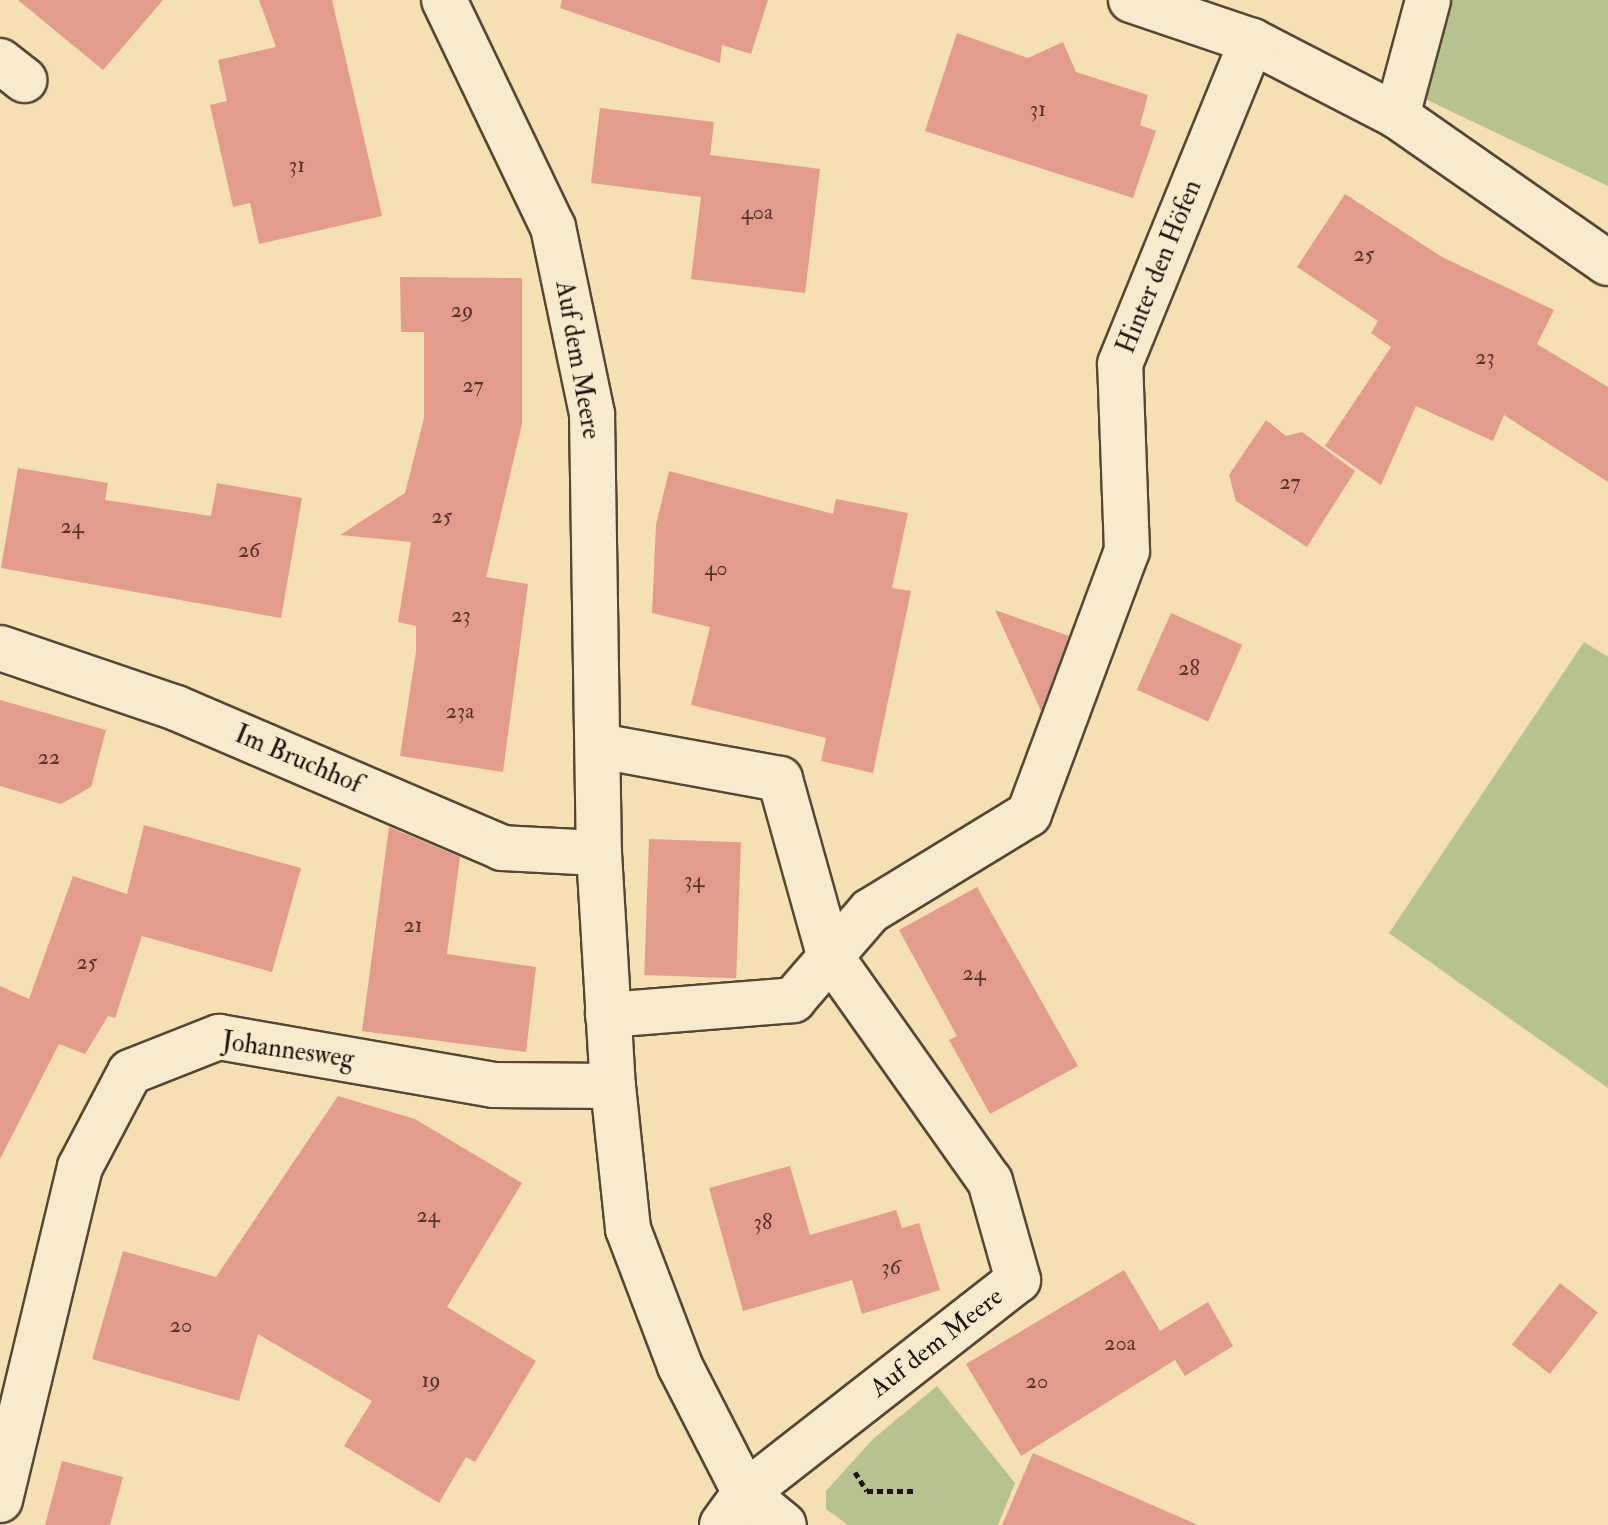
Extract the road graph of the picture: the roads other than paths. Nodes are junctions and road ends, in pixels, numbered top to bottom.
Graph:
1 (444, 0) edge
2 (1131, 0) edge
3 (1428, 0) edge
4 (1252, 41) junction
5 (1397, 116) junction
6 (1608, 263) edge
7 (0, 648) edge
8 (600, 746) junction
9 (599, 853) junction
10 (829, 954) junction
11 (608, 1015) junction
12 (613, 1086) junction
13 (0, 1500) edge
14 (734, 1509) edge
15 (784, 1525) edge

1 - 8 street, Auf dem Meere
2 - 4 street
3 - 5 street
4 - 5 street
4 - 10 street, Hinter den Höfen
5 - 6 street
7 - 9 street, Im Bruchhof
8 - 9 street, Auf dem Meere
8 - 10 street, Auf dem Meere
9 - 11 street, Auf dem Meere
10 - 11 street
10 - 14 street, Auf dem Meere
11 - 12 street, Auf dem Meere
12 - 13 street, Johannesweg
12 - 14 street, Auf dem Meere
14 - 15 street, Auf dem Meere

